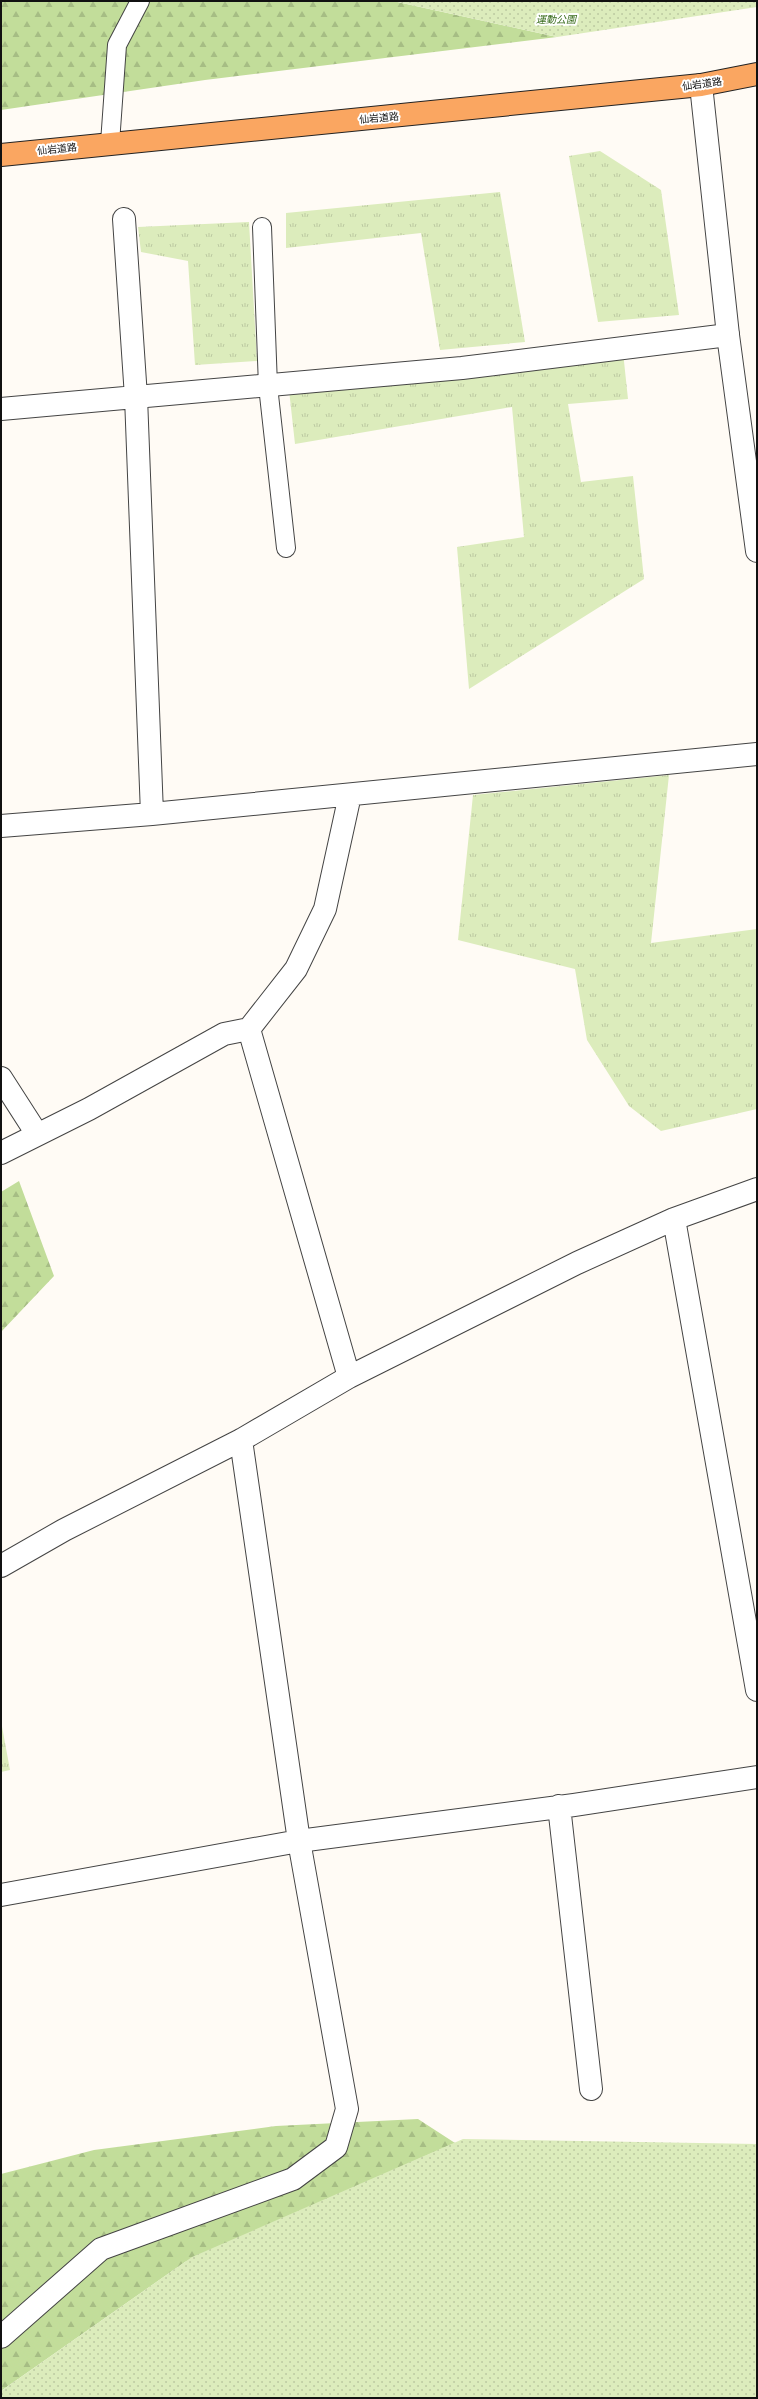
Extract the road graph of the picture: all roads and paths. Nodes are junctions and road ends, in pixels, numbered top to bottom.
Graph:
1 (140, 1) edge
2 (757, 74) edge
3 (701, 85) junction
4 (110, 143) junction
5 (1, 155) edge
6 (124, 219) dead end
7 (262, 227) dead end
8 (728, 335) junction
9 (268, 386) junction
10 (136, 397) junction
11 (1, 408) edge
12 (286, 548) dead end
13 (757, 551) edge
14 (757, 754) edge
15 (350, 794) junction
16 (152, 814) junction
17 (1, 826) edge
18 (249, 1029) junction
19 (1, 1078) edge
20 (37, 1134) junction
21 (1, 1153) edge
22 (757, 1189) edge
23 (674, 1219) junction
24 (349, 1377) junction
25 (241, 1440) junction
26 (1, 1566) edge
27 (757, 1690) edge
28 (757, 1777) edge
29 (559, 1806) junction
30 (299, 1841) junction
31 (1, 1895) edge
32 (591, 2089) dead end
33 (1, 2337) edge

1 - 4 lane
2 - 3 highway, 仙岩道路
3 - 4 highway, 仙岩道路
3 - 8 street
4 - 5 highway, 仙岩道路
6 - 10 street
7 - 9 lane
8 - 9 street
8 - 13 street
9 - 10 street
9 - 12 lane
10 - 11 street
10 - 16 street
14 - 15 street
15 - 16 street
15 - 18 street
16 - 17 street
18 - 20 street
18 - 24 street
19 - 20 street
20 - 21 street
22 - 23 street
23 - 24 street
23 - 27 street
24 - 25 street
25 - 26 street
25 - 30 street
28 - 29 street
29 - 30 street
29 - 32 street
30 - 31 street
30 - 33 street

